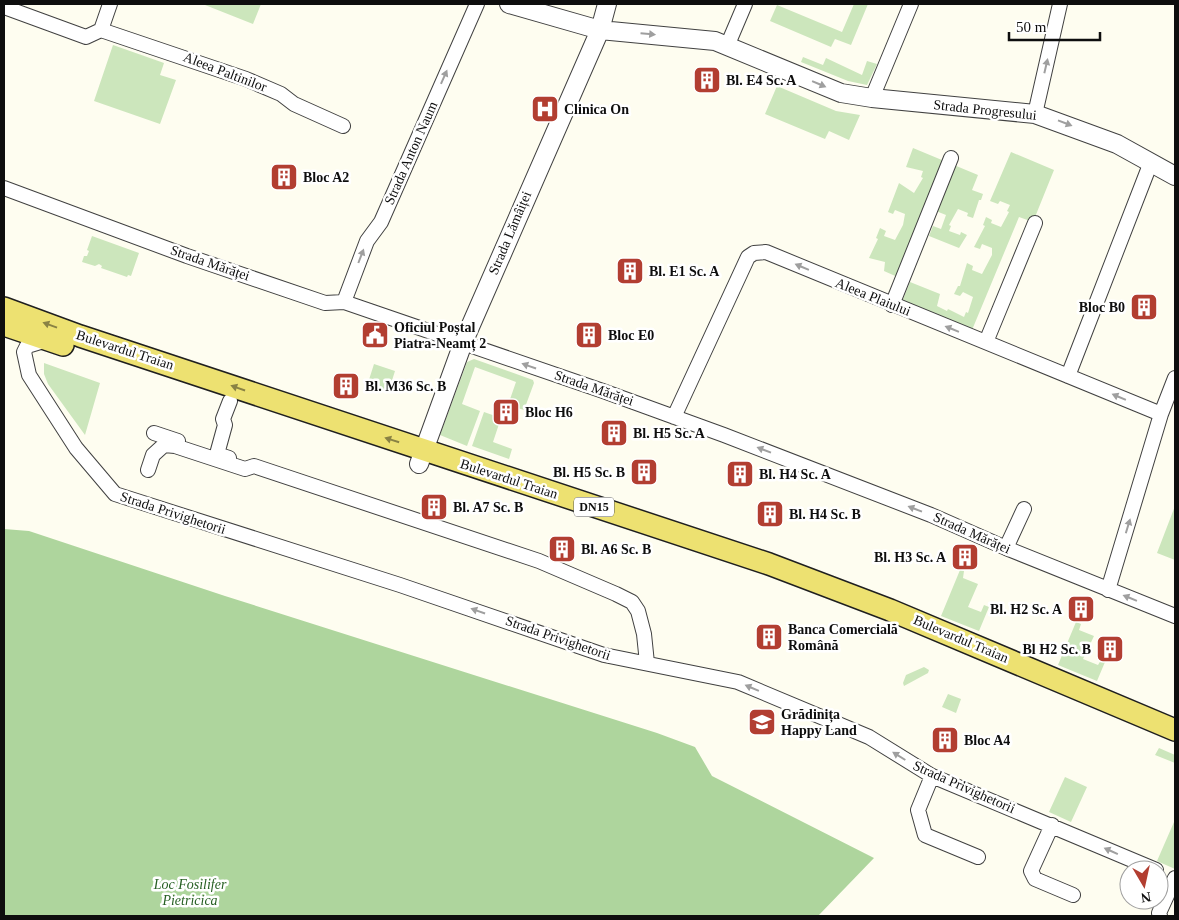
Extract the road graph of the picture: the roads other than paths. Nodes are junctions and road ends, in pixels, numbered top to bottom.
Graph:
1 (110, 4) edge
2 (477, 4) edge
3 (509, 4) edge
4 (607, 4) edge
5 (745, 4) edge
6 (911, 4) edge
7 (1060, 4) edge
8 (4, 7) edge
9 (101, 30) junction
10 (600, 30) junction
11 (728, 44) junction
12 (872, 98) junction
13 (1035, 114) junction
14 (343, 126) dead end
15 (951, 158) dead end
16 (1151, 162) junction
17 (1175, 175) edge
18 (4, 188) edge
19 (1034, 223) dead end
20 (344, 302) junction
21 (892, 305) junction
22 (4, 308) edge
23 (4, 325) edge
24 (48, 340) junction
25 (986, 342) junction
26 (463, 343) junction
27 (1068, 376) junction
28 (1175, 378) edge
29 (230, 401) junction
30 (1161, 414) junction
31 (674, 417) junction
32 (154, 434) dead end
33 (217, 454) junction
34 (421, 457) junction
35 (254, 466) junction
36 (148, 470) dead end
37 (1024, 509) dead end
38 (1006, 548) junction
39 (1108, 590) junction
40 (1175, 616) edge
41 (647, 664) junction
42 (1175, 730) edge
43 (1175, 741) edge
44 (932, 776) junction
45 (1052, 825) junction
46 (978, 857) dead end
47 (1132, 860) edge
48 (1175, 878) edge
49 (1073, 895) dead end
50 (1160, 916) edge

1 - 9 street
20 -> 2 street, Strada Anton Naum
3 - 10 street, Strada Progresului
4 - 10 street, Strada Lămâiței
5 - 11 street
6 - 12 street
13 -> 7 street
8 - 9 street, Aleea Paltinilor
9 - 14 street, Aleea Paltinilor
10 -> 11 street, Strada Progresului
10 - 26 street, Strada Lămâiței
11 -> 12 street, Strada Progresului
12 - 13 street, Strada Progresului
13 -> 16 street, Strada Progresului
15 - 21 street
16 - 17 street, Strada Progresului
16 - 27 street
18 - 20 street, Strada Mărăței
19 - 25 street
20 - 26 street, Strada Mărăței
25 -> 21 street, Aleea Plaiului
21 -> 31 street, Aleea Plaiului
34 -> 22 main road, Bulevardul Traian / DN15
23 - 24 main road, Bulevardul Traian / DN15
24 - 29 main road, Bulevardul Traian / DN15
41 -> 24 street, Strada Privighetorii
25 - 27 street, Aleea Plaiului
31 -> 26 street, Strada Mărăței
26 - 34 street, Strada Lămâiței
30 -> 27 street, Aleea Plaiului
28 - 30 street
29 - 33 street
29 - 34 main road, Bulevardul Traian / DN15
39 -> 30 street
38 -> 31 street, Strada Mărăței
32 - 33 street
33 - 35 street
34 - 42 main road, Bulevardul Traian / DN15
34 - 43 main road, Bulevardul Traian / DN15
35 - 36 street
35 - 41 street
37 - 38 street
38 - 39 street, Strada Mărăței
40 -> 39 street, Strada Mărăței
44 -> 41 street, Strada Privighetorii
44 - 45 street, Strada Privighetorii
44 - 46 street
47 -> 45 street, Strada Privighetorii
45 - 49 street
48 - 50 street

